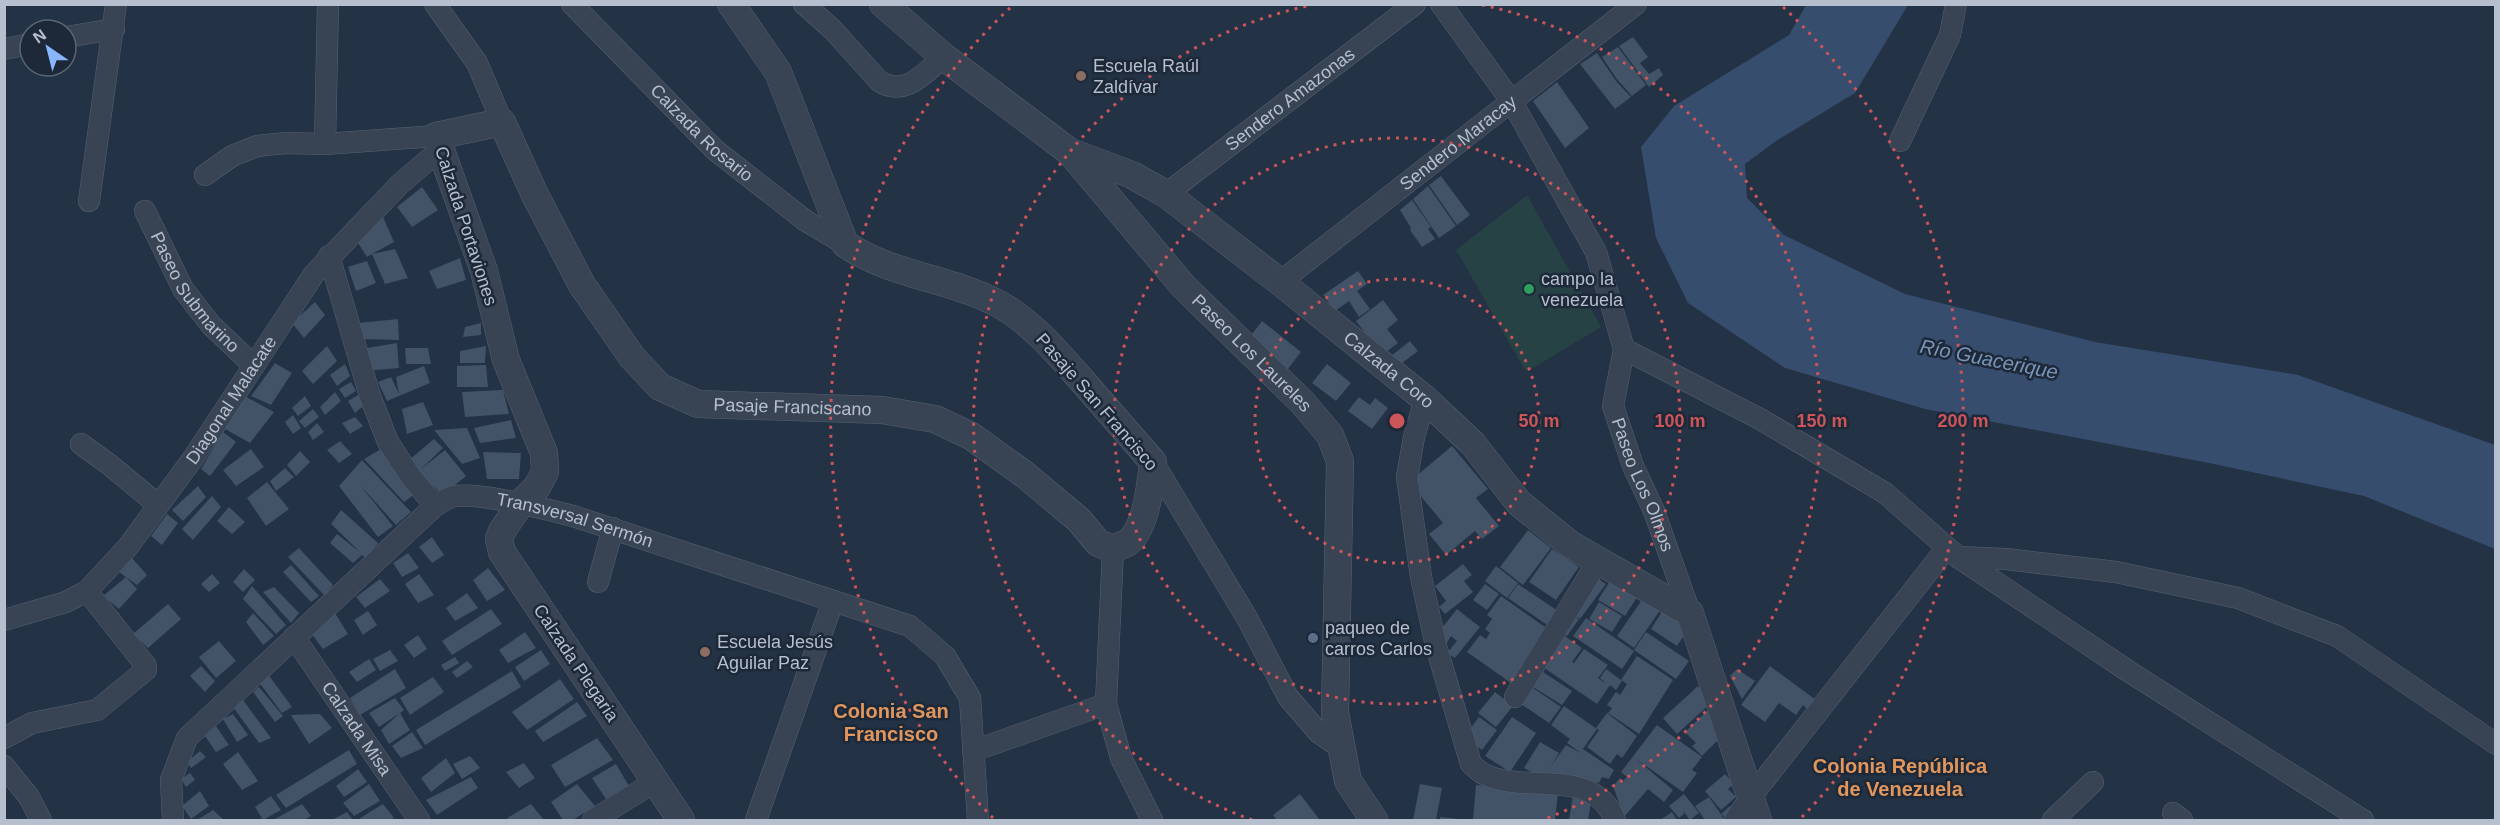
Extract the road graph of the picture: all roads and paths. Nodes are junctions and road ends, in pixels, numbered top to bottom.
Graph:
1 (116, 4) edge
2 (328, 4) edge
3 (435, 4) edge
4 (572, 4) edge
5 (731, 4) edge
6 (804, 4) edge
7 (883, 4) edge
8 (1415, 4) edge
9 (1441, 4) edge
10 (1636, 4) edge
11 (1956, 4) edge
12 (114, 29) junction
13 (78, 36) edge
14 (944, 57) junction
15 (1512, 102) junction
16 (501, 122) junction
17 (1900, 141) dead end
18 (438, 142) junction
19 (325, 144) junction
20 (1070, 152) junction
21 (205, 175) dead end
22 (1166, 194) junction
23 (89, 201) dead end
24 (145, 212) dead end
25 (845, 244) junction
26 (329, 256) junction
27 (1280, 282) junction
28 (1624, 349) junction
29 (254, 366) junction
30 (1425, 399) junction
31 (81, 444) dead end
32 (1153, 462) junction
33 (521, 503) junction
34 (158, 505) junction
35 (435, 506) junction
36 (613, 528) junction
37 (1113, 549) junction
38 (1952, 553) junction
39 (1598, 561) junction
40 (598, 582) dead end
41 (87, 591) junction
42 (833, 601) junction
43 (1690, 613) junction
44 (4, 620) edge
45 (294, 637) junction
46 (1515, 697) dead end
47 (1106, 704) junction
48 (4, 738) edge
49 (2496, 744) edge
50 (1342, 749) junction
51 (973, 750) junction
52 (4, 766) edge
53 (656, 781) junction
54 (2093, 782) dead end
55 (1754, 809) edge
56 (42, 820) edge
57 (173, 820) edge
58 (419, 820) edge
59 (593, 820) edge
60 (681, 820) edge
61 (756, 820) edge
62 (978, 820) edge
63 (1152, 820) edge
64 (1374, 820) edge
65 (1615, 820) edge
66 (1735, 820) edge
67 (2053, 820) edge
68 (2363, 820) edge

1 - 12 street
2 - 19 street
3 - 16 street, Pasaje Franciscano
4 - 25 street, Calzada Rosario
5 - 25 street
6 - 14 street
7 - 14 street, Paseo Los Laureles
8 - 22 street, Sendero Amazonas
9 - 15 street, Paseo Los Olmos
10 - 15 street, Sendero Maracay
11 - 17 street
12 - 13 street
12 - 23 street
14 - 20 street, Paseo Los Laureles
15 - 27 street, Sendero Maracay
15 - 28 street, Paseo Los Olmos
16 - 18 street, Diagonal Malacate
16 - 37 street, Pasaje Franciscano
18 - 19 street, Calzada Portaviones
18 - 26 street, Diagonal Malacate
18 - 33 street, Calzada Portaviones
19 - 21 street, Calzada Portaviones
20 - 22 street, Calzada Coro
20 - 50 street, Paseo Los Laureles
22 - 27 street, Calzada Coro
24 - 29 street, Paseo Submarino
25 - 32 street, Pasaje San Francisco
26 - 29 street, Diagonal Malacate
26 - 35 street
27 - 30 street, Calzada Coro
28 - 38 street
28 - 43 street, Paseo Los Olmos
29 - 34 street, Diagonal Malacate
30 - 39 street, Calzada Coro
30 - 65 street
31 - 34 street
32 - 37 street
32 - 50 street, Pasaje San Francisco
33 - 35 street, Transversal Sermón
33 - 36 street, Transversal Sermón
33 - 53 street, Calzada Plegaria
34 - 41 street, Diagonal Malacate
35 - 45 street, Transversal Sermón
36 - 40 street
36 - 42 street, Transversal Sermón
37 - 47 street
38 - 49 street
38 - 55 street
38 - 68 street
39 - 43 street, Calzada Coro
39 - 46 street
41 - 44 street, Diagonal Malacate
41 - 48 street
42 - 51 street, Transversal Sermón
42 - 61 street
43 - 55 street, Paseo Los Olmos
45 - 57 street, Transversal Sermón
45 - 58 street, Calzada Misa
47 - 51 street
47 - 63 street
50 - 64 street, Paseo Los Laureles
51 - 62 street, Transversal Sermón
52 - 56 street
53 - 59 street
53 - 60 street, Calzada Plegaria
54 - 67 street
55 - 66 street

